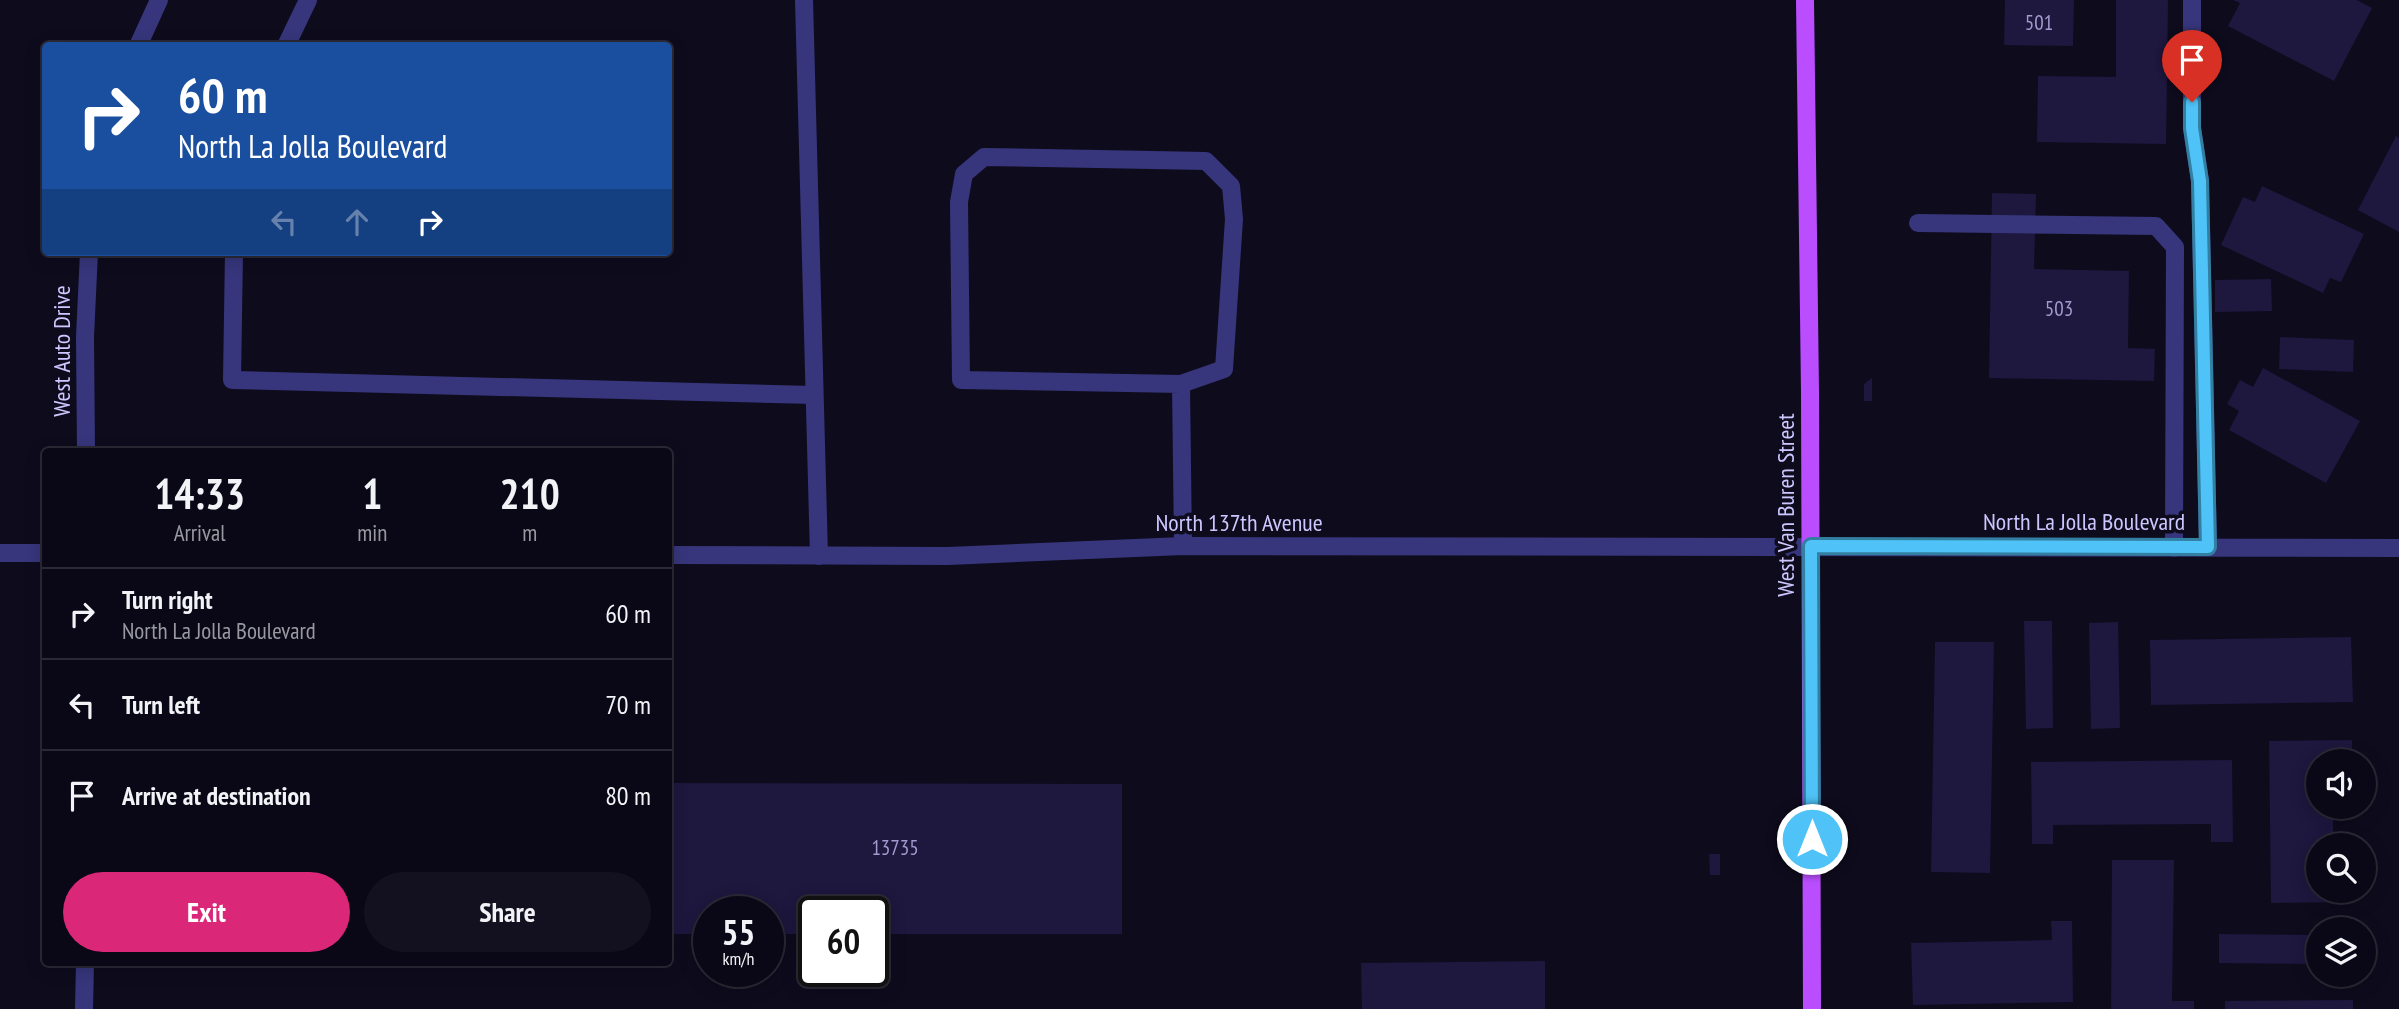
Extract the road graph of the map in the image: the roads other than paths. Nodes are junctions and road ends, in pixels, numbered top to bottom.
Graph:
1 (159, 0) edge
2 (308, 0) edge
3 (804, 0) edge
4 (1805, 0) edge
5 (2192, 0) edge
6 (140, 42) edge
7 (288, 42) edge
8 (1918, 223) dead end
9 (89, 256) edge
10 (234, 256) edge
11 (1181, 384) junction
12 (814, 395) junction
13 (86, 448) edge
14 (1183, 546) junction
15 (1811, 546) junction
16 (2208, 547) junction
17 (2174, 548) junction
18 (2399, 548) edge
19 (0, 553) edge
20 (42, 553) edge
21 (672, 555) edge
22 (819, 556) junction
23 (85, 966) edge
24 (84, 1009) edge
25 (1812, 1009) edge

1 - 6 street
2 - 7 street
3 - 12 street
4 - 15 main road, West Van Buren Street
5 - 16 street
8 - 17 street
9 - 13 street, West Auto Drive
10 - 12 street
11 - 11 street
11 - 14 street
12 - 22 street
14 - 15 street, North 137th Avenue
14 - 22 street, North 137th Avenue
15 - 17 street, North La Jolla Boulevard
15 - 25 main road, West Van Buren Street
16 - 17 street, North La Jolla Boulevard
16 - 18 street, North La Jolla Boulevard
19 - 20 street
21 - 22 street, North 137th Avenue
23 - 24 street

